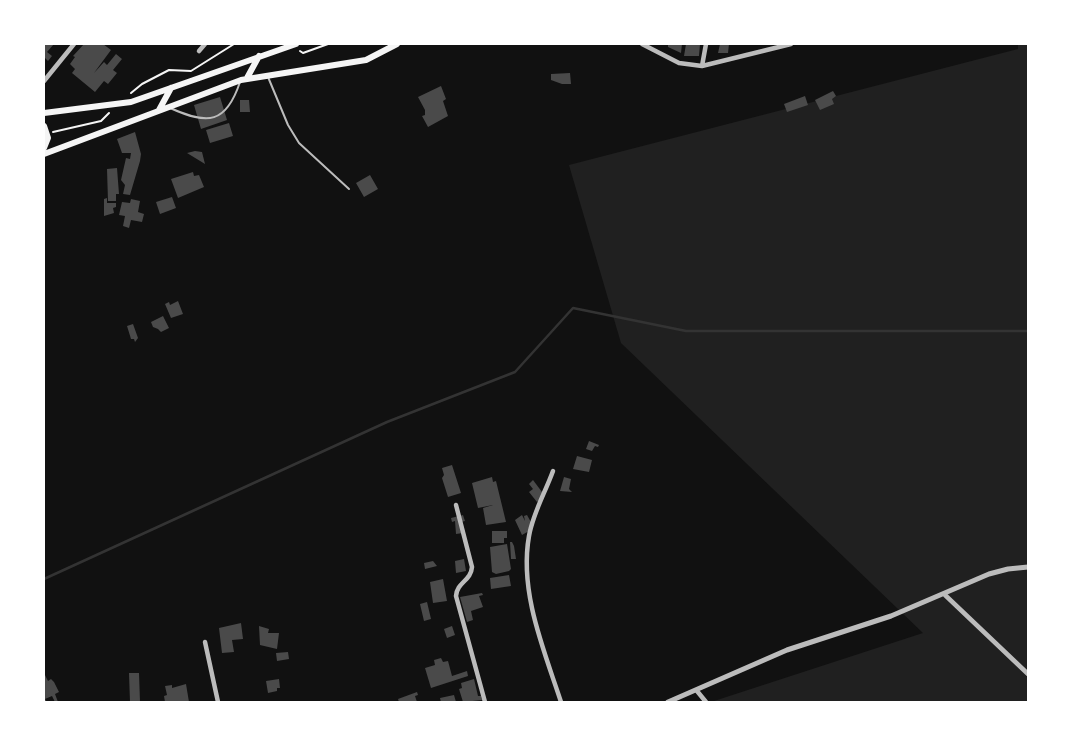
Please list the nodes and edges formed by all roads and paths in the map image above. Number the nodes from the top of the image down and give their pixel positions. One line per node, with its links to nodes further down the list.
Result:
1 (74, 44): 14 (street)
2 (205, 44): 9 (street)
3 (296, 44): 10 (main road)
4 (397, 44): 12 (main road)
5 (642, 44): 11 (street)
6 (706, 44): 11 (street)
7 (791, 44): 8 (street)
8 (780, 45): 11 (street)
9 (199, 51)
10 (259, 56): 13 (main road); 15 (main road)
11 (702, 66)
12 (267, 74): 13 (main road); 22 (lane)
13 (244, 79): 16 (main road); 16 (lane)
14 (44, 81)
15 (171, 88): 17 (main road); 18 (main road)
16 (167, 107): 17 (main road)
17 (159, 110): 21 (main road)
18 (44, 113)
19 (44, 126): 20 (main road)
20 (44, 148)
21 (44, 154)
22 (349, 189)
23 (553, 472): 32 (street)
24 (456, 505): 31 (street)
25 (1028, 567): 26 (street)
26 (945, 594): 28 (street); 29 (street)
27 (205, 642): 30 (street)
28 (1028, 674)
29 (697, 691): 33 (street); 34 (street)
30 (218, 702)
31 (485, 702)
32 (561, 702)
33 (668, 702)
34 (706, 702)

